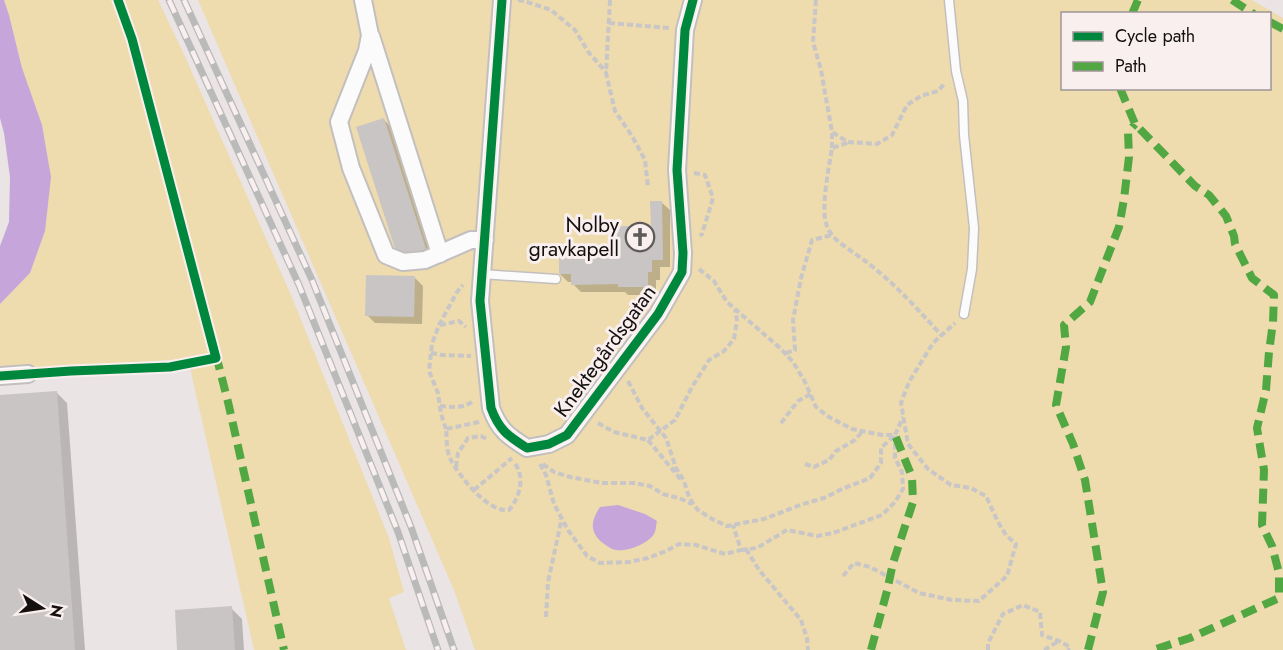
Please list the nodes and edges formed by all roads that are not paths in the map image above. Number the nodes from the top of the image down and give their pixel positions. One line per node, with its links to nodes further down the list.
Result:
1 (363, 0): 5 (street)
2 (502, 0): 6 (street, Knektegårdsgatan)
3 (693, 0): 8 (street, Knektegårdsgatan)
4 (949, 0): 10 (lane)
5 (370, 35): 7 (street); 7 (street)
6 (485, 240): 7 (street); 8 (street, Knektegårdsgatan)
7 (440, 254)
8 (482, 268): 9 (lane)
9 (556, 279)
10 (964, 314)
11 (28, 374): 12 (street)
12 (0, 376)

